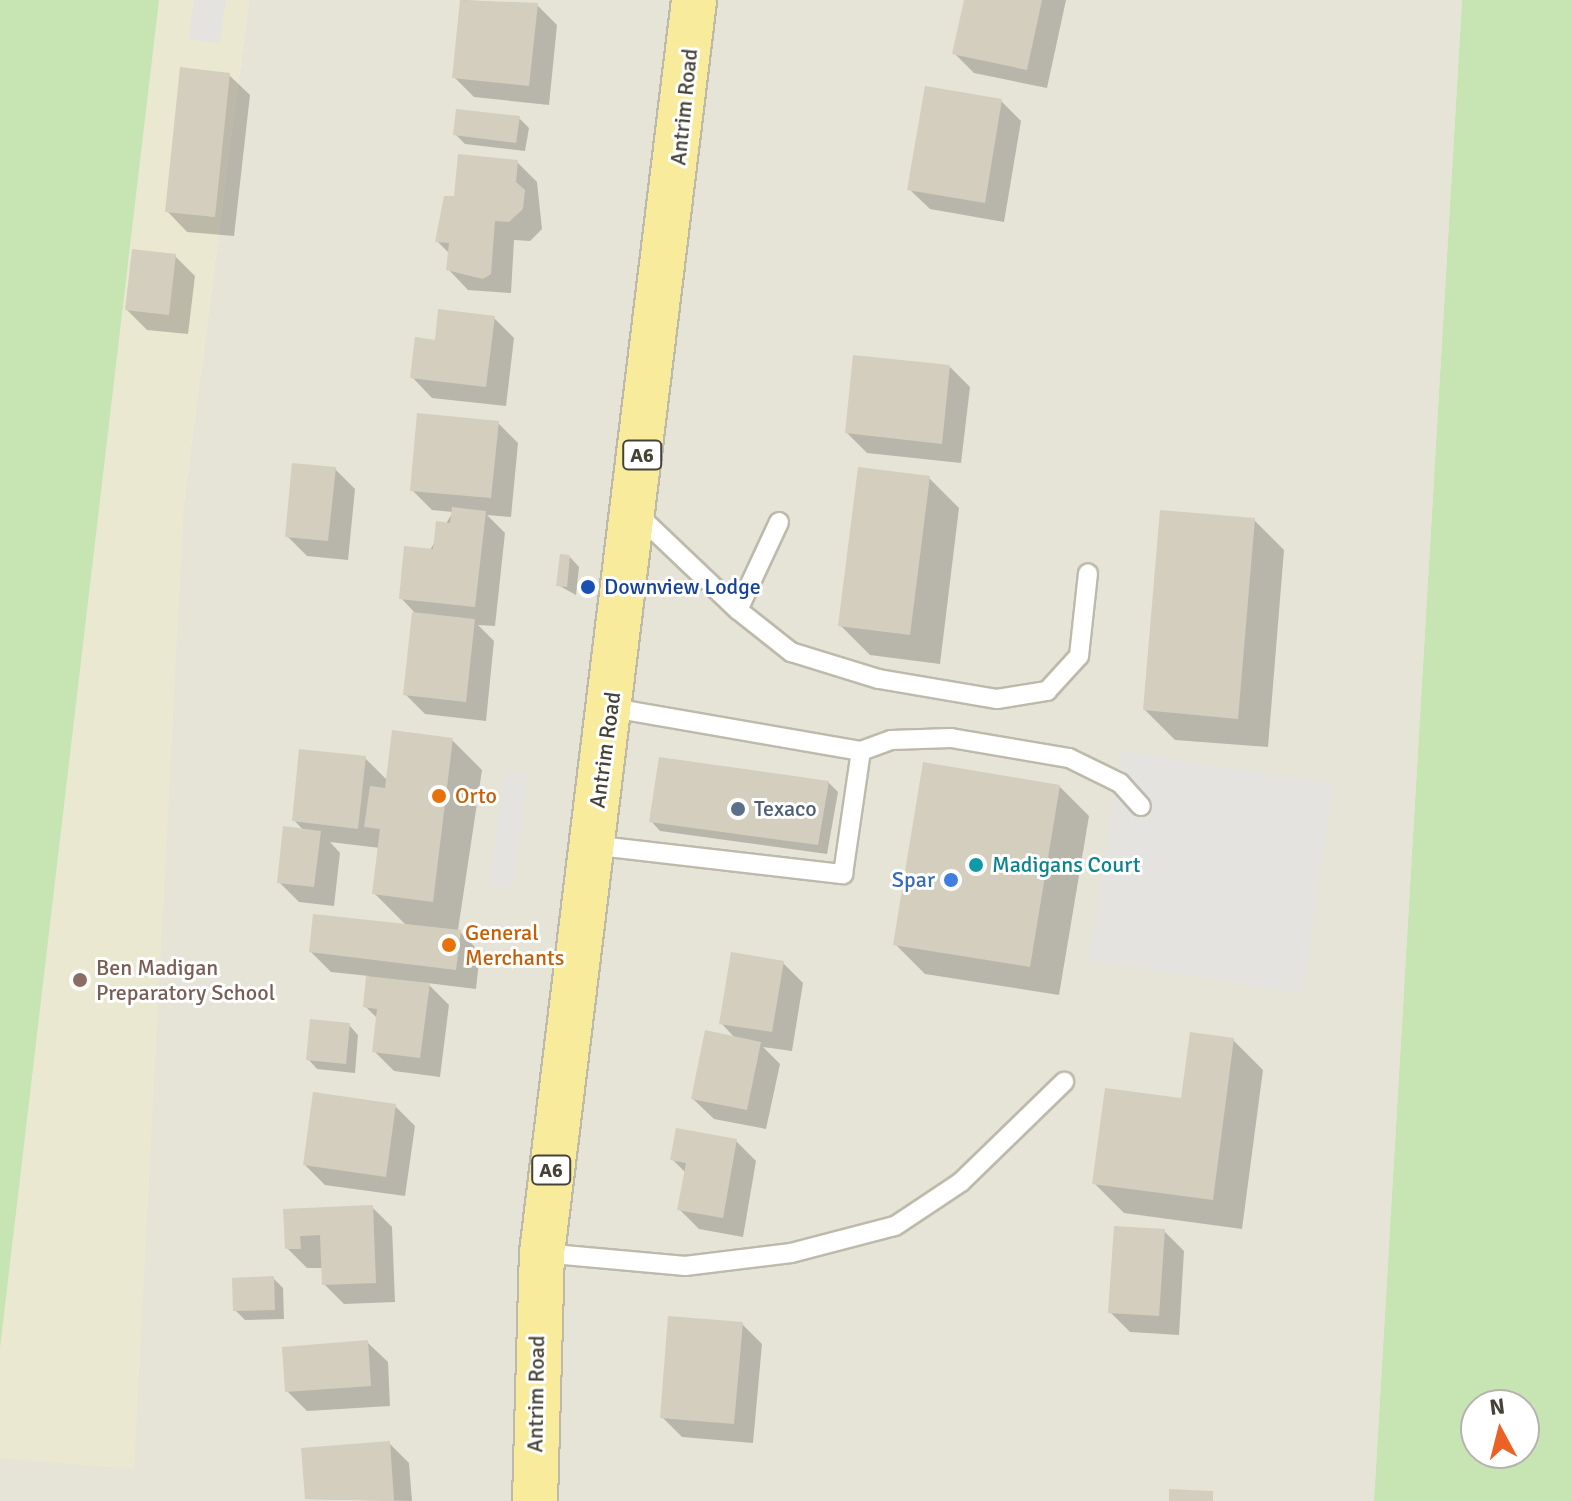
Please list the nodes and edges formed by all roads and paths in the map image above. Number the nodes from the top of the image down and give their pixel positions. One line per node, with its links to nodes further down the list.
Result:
1 (694, 0): 2 (main road, Antrim Road / A6)
2 (634, 511): 5 (lane); 6 (main road, Antrim Road / A6)
3 (779, 522): 5 (lane)
4 (1088, 573): 5 (lane)
5 (738, 610)
6 (611, 708): 7 (lane); 9 (main road, Antrim Road / A6)
7 (861, 751): 8 (lane); 9 (lane)
8 (1141, 806)
9 (591, 845): 11 (main road, Antrim Road / A6)
10 (1064, 1082): 11 (lane)
11 (542, 1253): 12 (main road, Antrim Road / A6)
12 (535, 1501)

